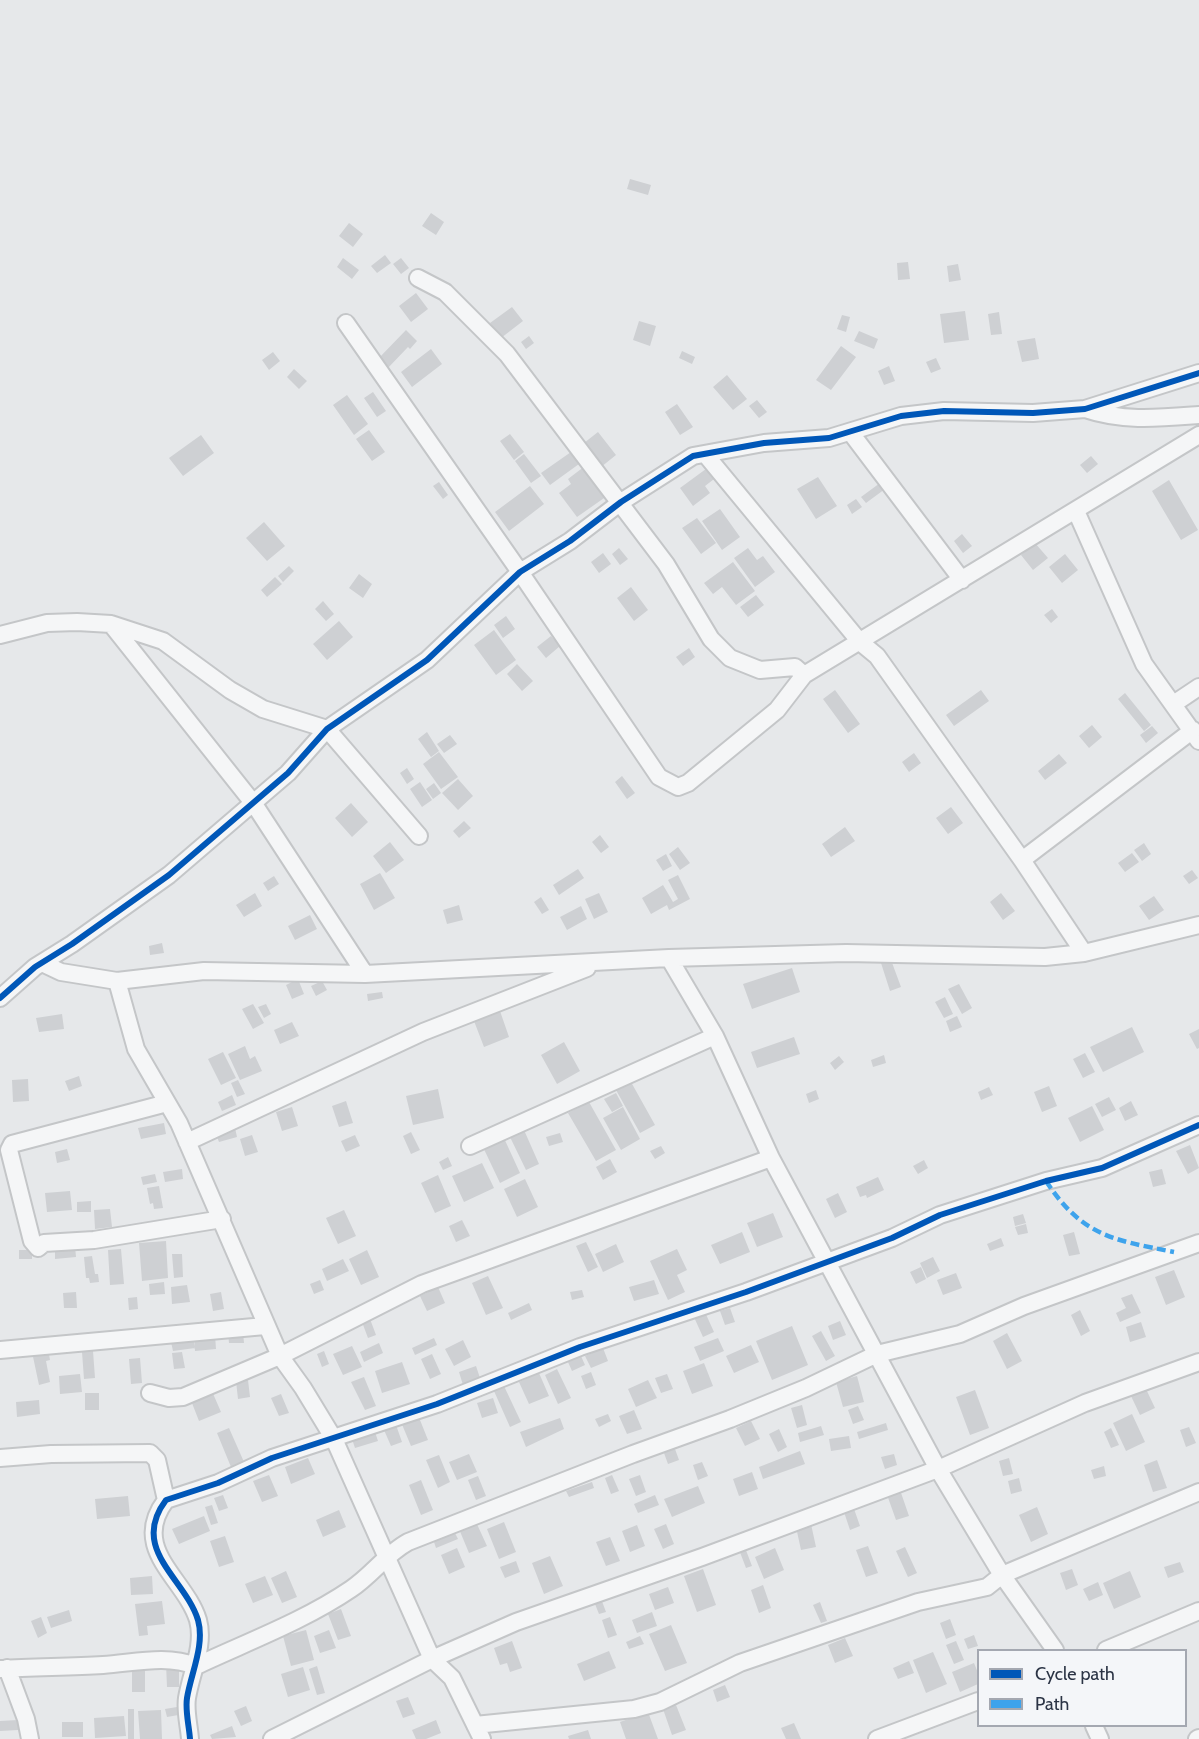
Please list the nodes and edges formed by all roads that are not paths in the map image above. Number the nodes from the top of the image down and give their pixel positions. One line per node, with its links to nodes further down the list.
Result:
1 (418, 278): 9 (street)
2 (346, 323): 11 (street)
3 (1199, 373): 4 (street)
4 (1085, 410): 5 (street); 6 (street)
5 (1199, 415)
6 (851, 433): 8 (street); 12 (street)
7 (1199, 435): 10 (street)
8 (705, 454): 9 (street); 15 (street)
9 (621, 502): 11 (street); 16 (street)
10 (1076, 511): 12 (street); 18 (street)
11 (520, 572): 16 (street); 19 (street)
12 (962, 580): 15 (street)
13 (111, 624): 14 (street); 19 (street); 21 (street)
14 (0, 635)
15 (860, 642): 16 (street); 23 (street)
16 (804, 675)
17 (1199, 687): 18 (street)
18 (1174, 703): 20 (street)
19 (327, 729): 21 (street); 22 (street)
20 (1196, 736): 23 (street)
21 (254, 804): 25 (street); 30 (street)
22 (419, 836)
23 (1022, 860): 26 (street)
24 (1199, 925): 26 (street)
25 (72, 944): 29 (street); 31 (street)
26 (1084, 953): 27 (street)
27 (669, 958): 28 (street); 34 (street)
28 (602, 962): 30 (street); 37 (street)
29 (42, 963): 31 (street); 33 (street)
30 (365, 974): 32 (street)
31 (82, 976): 32 (street)
32 (117, 981): 35 (street)
33 (0, 998)
34 (716, 1036): 38 (street); 39 (street)
35 (166, 1102): 37 (street); 40 (street)
36 (1199, 1125): 42 (street)
37 (187, 1142): 40 (street)
38 (470, 1146)
39 (771, 1158): 42 (street); 46 (street)
40 (222, 1219): 43 (street)
41 (1199, 1243): 45 (street)
42 (825, 1261): 45 (street); 49 (street)
43 (265, 1326): 44 (street); 46 (street)
44 (0, 1350)
45 (877, 1354): 51 (street); 54 (street)
46 (280, 1356): 48 (street); 49 (street)
47 (1199, 1362): 51 (street)
48 (150, 1393)
49 (334, 1439): 53 (street); 54 (street)
50 (0, 1458): 53 (street)
51 (938, 1469): 55 (street); 59 (street)
52 (1199, 1492): 55 (street)
53 (166, 1500): 60 (street)
54 (385, 1559): 59 (street); 60 (street)
55 (1002, 1575): 57 (street); 63 (street)
56 (1199, 1611): 58 (street)
57 (1054, 1649)
58 (1108, 1649)
59 (432, 1659): 63 (street); 66 (street)
60 (196, 1666): 61 (street); 65 (street)
61 (3, 1668): 64 (street)
62 (977, 1701): 67 (street)
63 (478, 1732)
64 (30, 1739)
65 (190, 1739)
66 (272, 1739)
67 (877, 1739)

